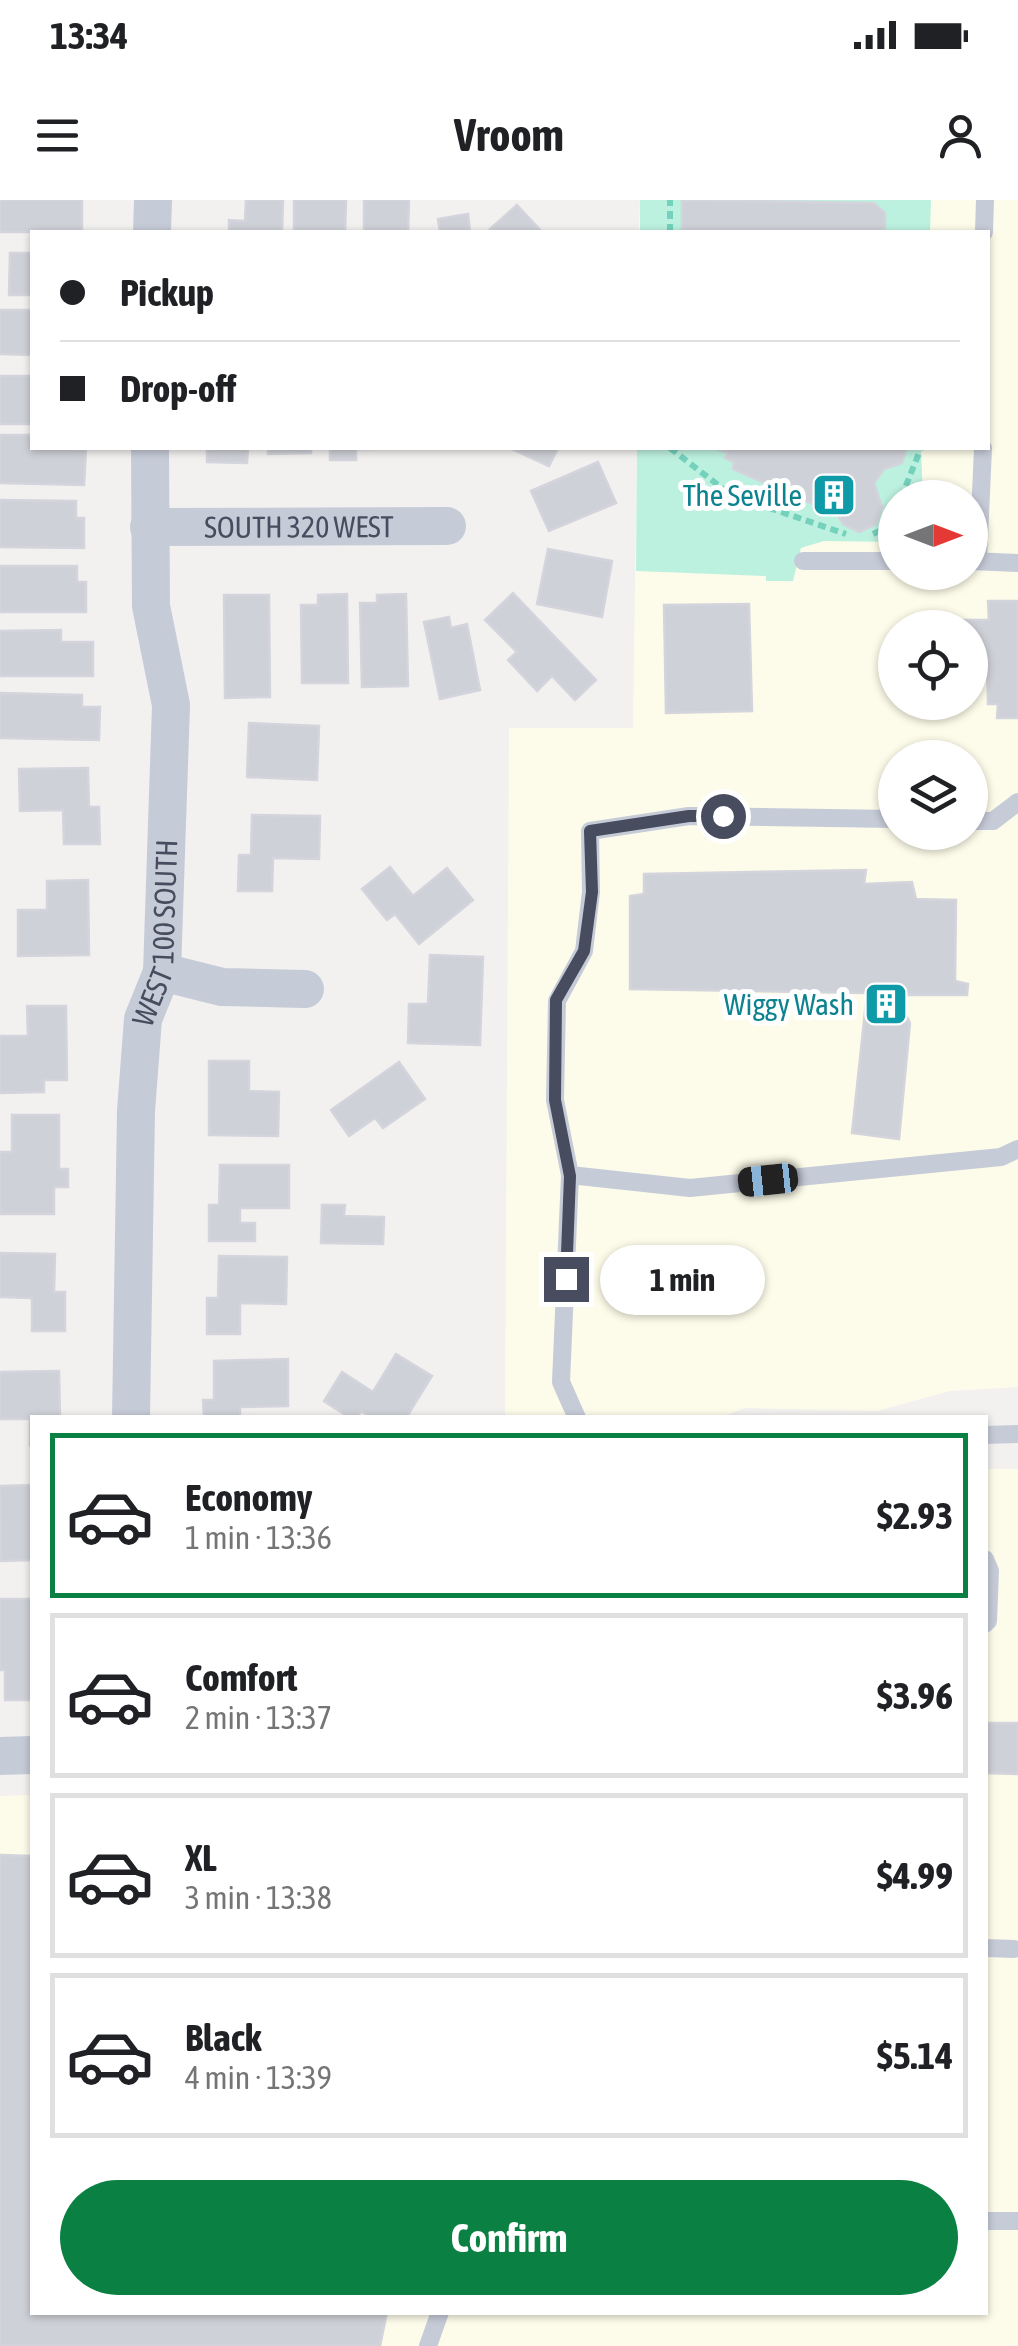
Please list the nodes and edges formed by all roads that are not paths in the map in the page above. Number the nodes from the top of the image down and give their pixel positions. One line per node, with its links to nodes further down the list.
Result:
1 (153, 200): 3 (street)
2 (984, 200): 4 (lane)
3 (152, 230)
4 (984, 230)
5 (150, 450): 9 (street, WEST 100 SOUTH)
6 (983, 450): 7 (lane)
7 (980, 480)
8 (447, 526): 9 (street, SOUTH 320 WEST)
9 (149, 527): 17 (street, WEST 100 SOUTH)
10 (803, 562): 11 (lane)
11 (878, 562)
12 (988, 563): 13 (lane)
13 (1018, 564)
14 (1018, 802): 16 (lane)
15 (878, 820): 20 (lane)
16 (988, 821)
17 (162, 972): 18 (street); 21 (street, WEST 100 SOUTH)
18 (305, 989)
19 (1018, 1149): 20 (lane)
20 (570, 1176): 22 (lane)
21 (131, 1415)
22 (576, 1415)
23 (1018, 1434): 24 (lane)
24 (988, 1435)
25 (988, 1566): 26 (lane)
26 (988, 1621)
27 (30, 1755): 28 (street)
28 (0, 1756)
29 (988, 1948): 30 (lane)
30 (1014, 1949)
31 (988, 2220): 32 (lane)
32 (1018, 2221)
33 (439, 2315): 34 (lane)
34 (428, 2346)

